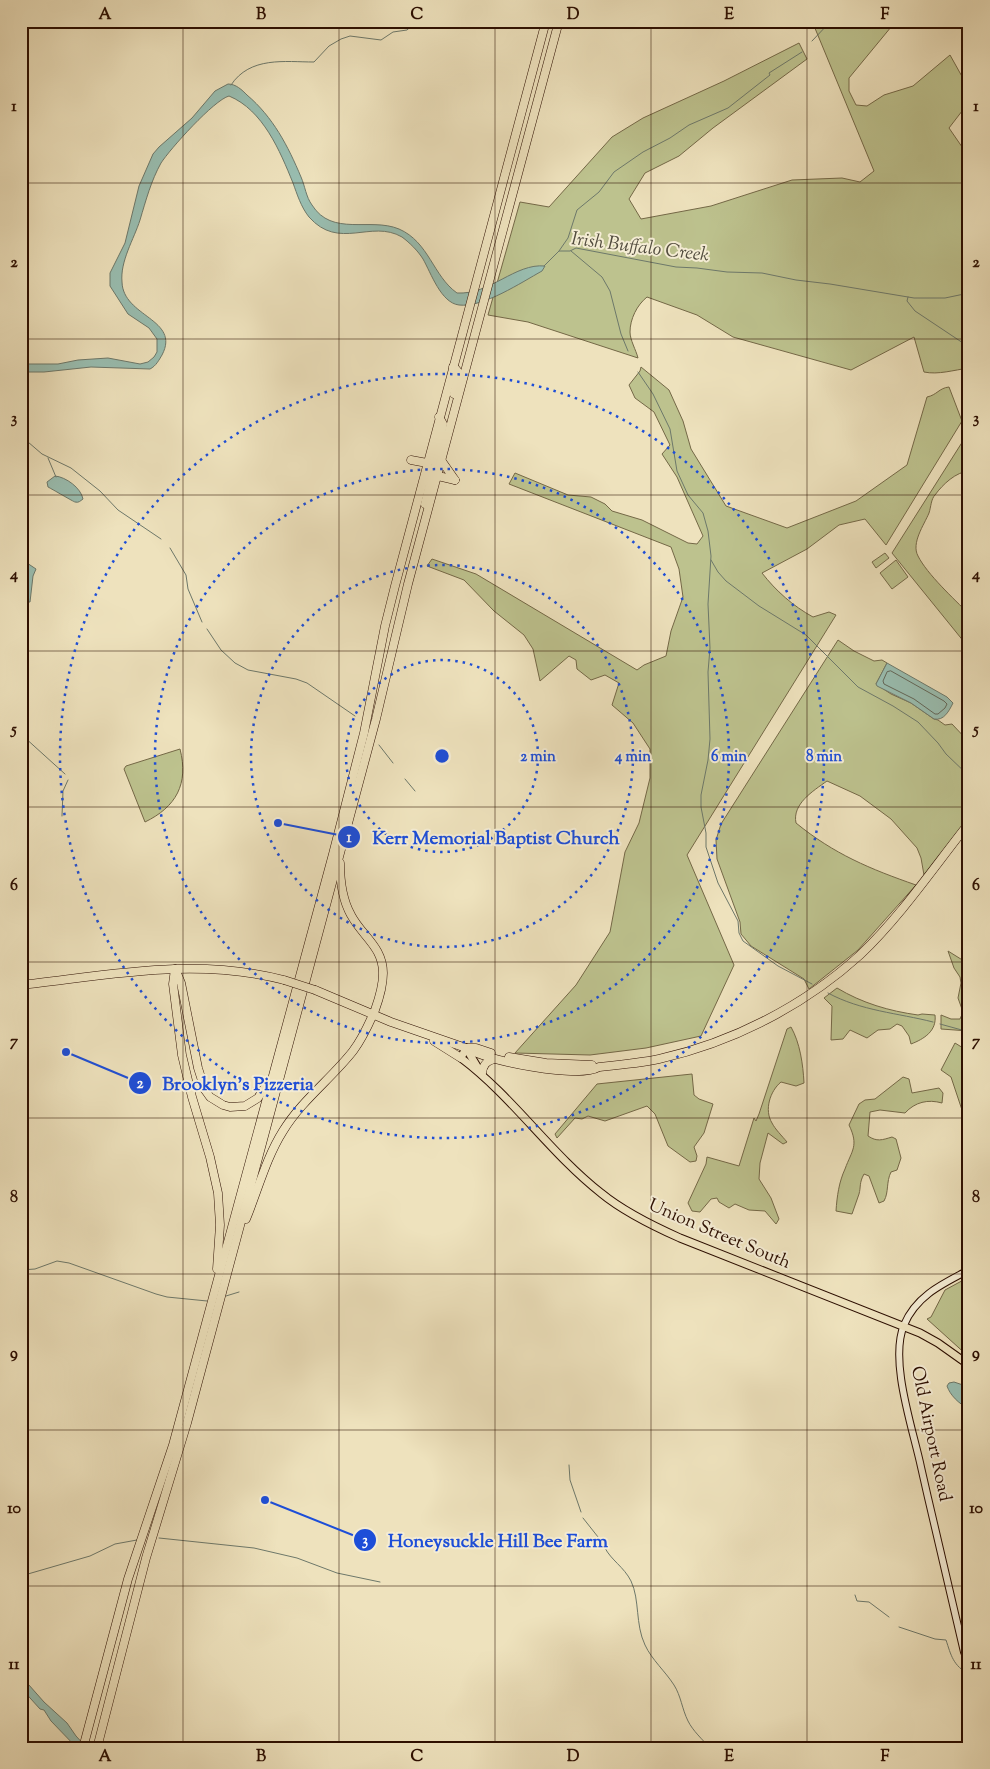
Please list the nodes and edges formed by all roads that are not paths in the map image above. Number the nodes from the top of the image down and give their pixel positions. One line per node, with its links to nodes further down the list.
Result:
1 (546, 21): 3 (highway)
2 (559, 21): 4 (highway)
3 (453, 367): 4 (highway); 5 (highway)
4 (456, 404): 6 (highway)
5 (440, 417): 7 (highway); 9 (highway)
6 (441, 460): 9 (highway); 9 (highway)
7 (427, 464): 8 (highway); 8 (highway); 10 (highway)
8 (424, 474): 11 (highway)
9 (438, 476): 10 (highway)
10 (426, 518): 12 (highway)
11 (404, 551): 12 (highway); 22 (highway)
12 (408, 586): 14 (highway)
13 (969, 823): 23 (highway)
14 (340, 851): 17 (highway); 25 (highway)
15 (175, 969): 16 (highway); 17 (highway, bridge); 22 (highway); 27 (highway)
16 (21, 985)
17 (373, 1014): 18 (highway); 25 (highway)
18 (419, 1032): 19 (highway); 20 (highway)
19 (466, 1048): 20 (main road); 21 (highway); 23 (highway); 24 (main road, Union Street South)
20 (461, 1058): 24 (main road, Union Street South)
21 (494, 1059): 23 (highway); 24 (highway)
22 (276, 1065): 27 (highway)
23 (599, 1067)
24 (482, 1073): 28 (main road, Union Street South)
25 (233, 1252): 32 (highway)
26 (969, 1270): 28 (street)
27 (214, 1294): 31 (highway)
28 (903, 1326): 29 (main road, Union Street South); 30 (street, Old Airport Road)
29 (969, 1365)
30 (969, 1664)
31 (83, 1748)
32 (97, 1748)

